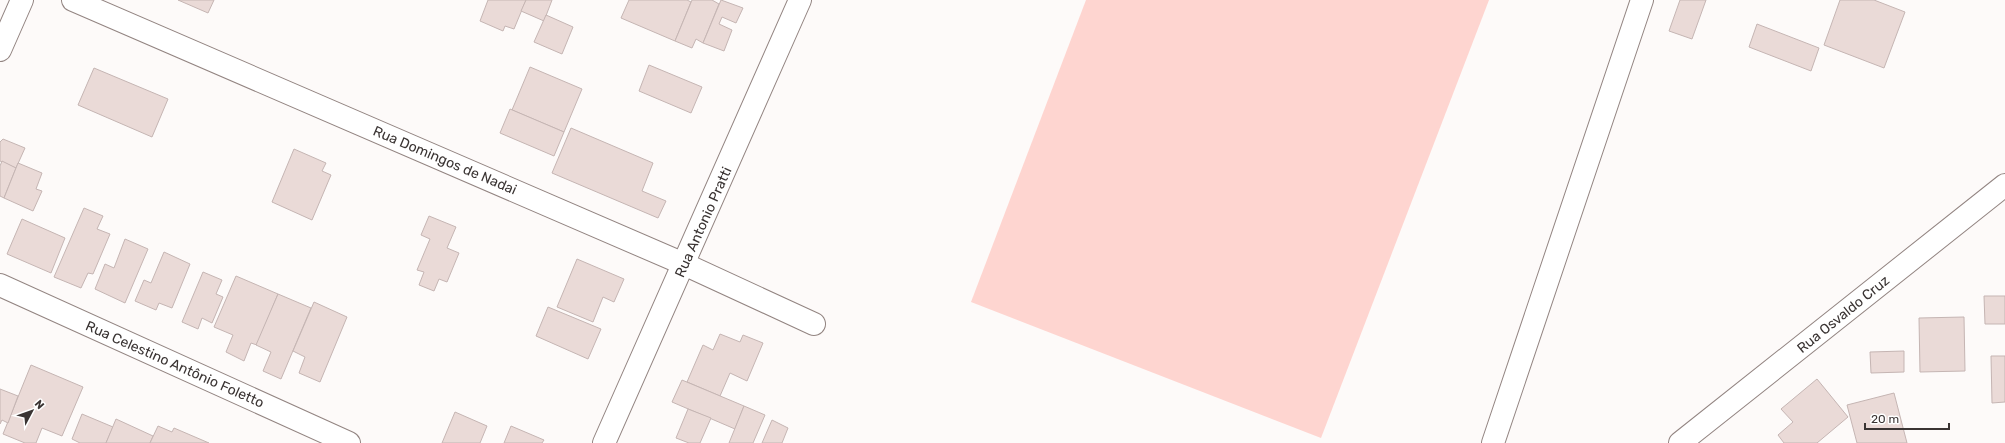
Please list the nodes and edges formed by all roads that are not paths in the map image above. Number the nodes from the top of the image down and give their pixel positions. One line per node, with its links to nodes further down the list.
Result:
1 (22, 0): 5 (main road)
2 (73, 0): 7 (main road, Rua Domingos de Nadai)
3 (800, 0): 7 (main road, Rua Antonio Pratti)
4 (1642, 0): 12 (main road)
5 (0, 50)
6 (2005, 185): 13 (main road, Rua Osvaldo Cruz)
7 (684, 264): 9 (main road, Rua Domingos de Nadai); 11 (main road, Rua Antonio Pratti)
8 (0, 285): 10 (main road, Rua Celestino Antônio Foletto)
9 (814, 324)
10 (349, 443)
11 (604, 443)
12 (1493, 443)
13 (1680, 443)

